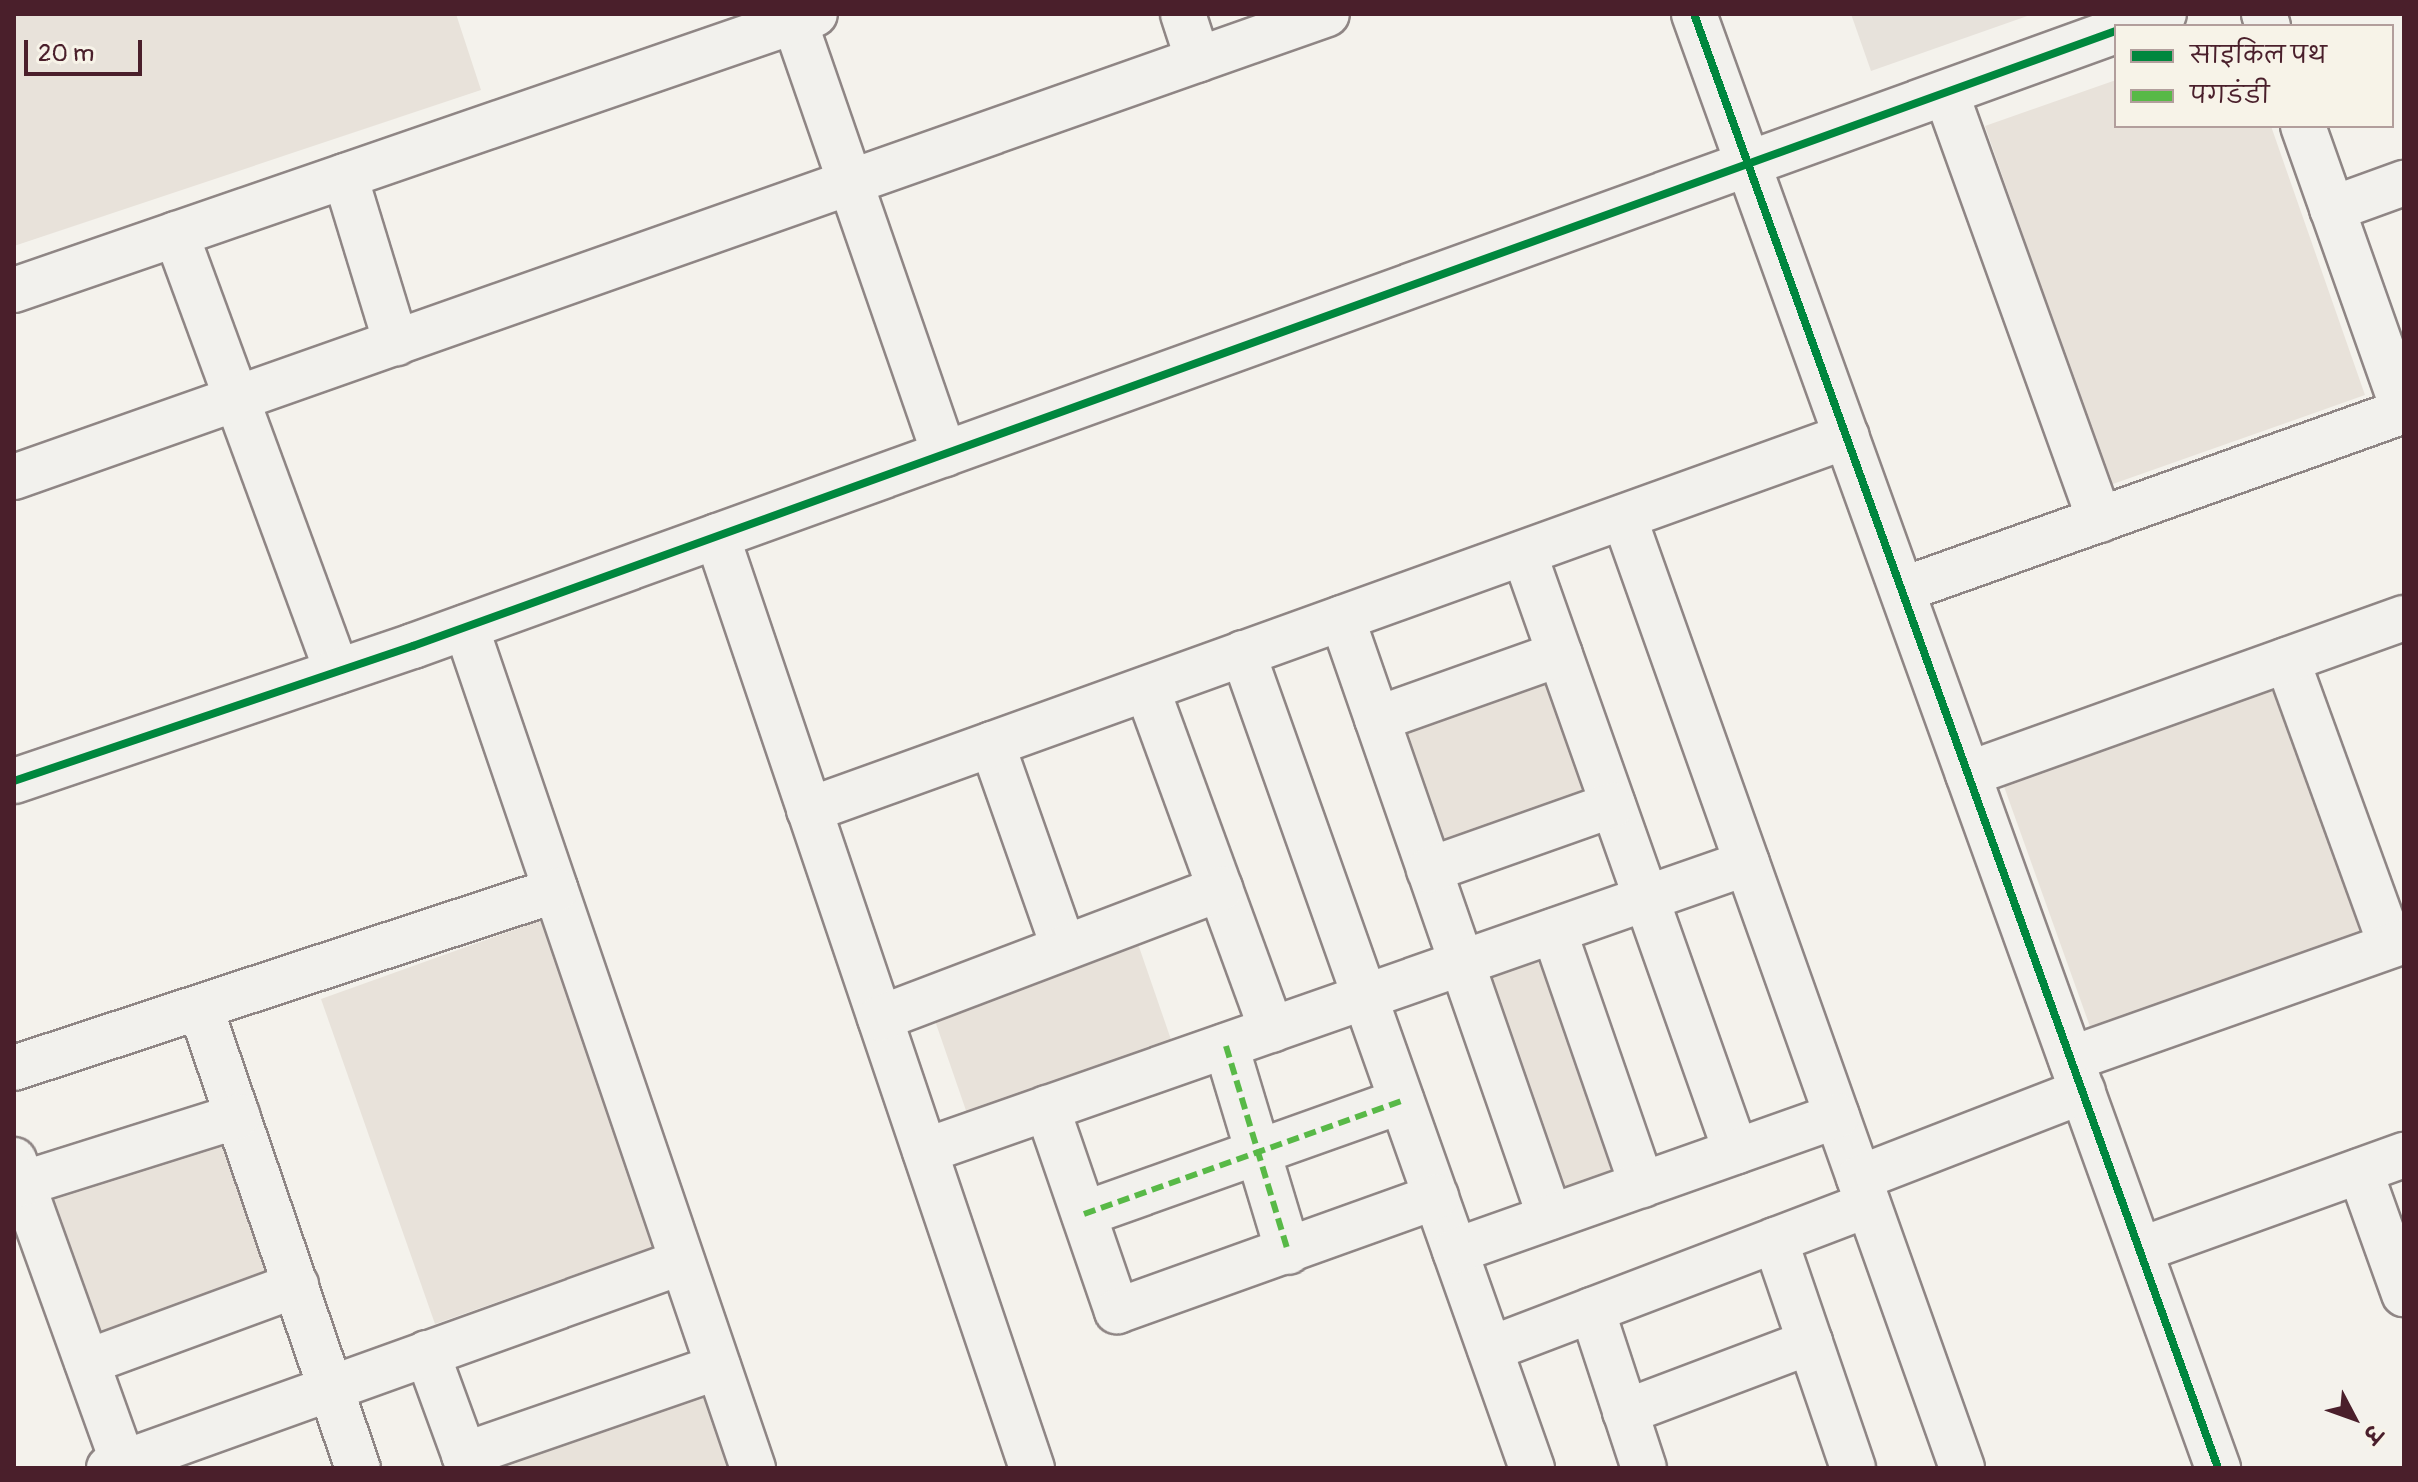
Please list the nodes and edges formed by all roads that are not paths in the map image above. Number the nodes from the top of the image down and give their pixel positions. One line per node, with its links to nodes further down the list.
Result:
1 (1183, 14): 8 (street)
2 (1327, 14): 8 (street)
3 (1694, 14): 11 (street)
4 (2164, 14): 6 (street)
5 (800, 16): 12 (street); 14 (street)
6 (2136, 24)
7 (2114, 32): 9 (street)
8 (1198, 60): 14 (street)
9 (1946, 93): 11 (street); 25 (street)
10 (2304, 128): 15 (street)
11 (1749, 164): 21 (street); 22 (street)
12 (345, 176): 16 (street); 18 (street)
13 (2404, 183): 15 (street)
14 (851, 184): 18 (street); 22 (street)
15 (2332, 209): 20 (street)
16 (176, 234): 17 (street); 19 (street)
17 (14, 290)
18 (396, 343): 19 (street)
19 (237, 399): 23 (street); 35 (street)
20 (2404, 412): 25 (street)
21 (1847, 436): 24 (street); 28 (street)
22 (944, 454): 26 (street)
23 (14, 477)
24 (1624, 517): 27 (street); 43 (street)
25 (2100, 520): 28 (street)
26 (717, 536): 31 (street); 42 (street)
27 (1524, 553): 29 (street); 33 (street)
28 (1902, 590): 39 (street)
29 (1342, 618): 32 (street); 37 (street)
30 (2404, 618): 34 (street)
31 (466, 627): 35 (street); 46 (street)
32 (1243, 653): 36 (street); 52 (street)
33 (1560, 654): 37 (street); 41 (street)
34 (2287, 660): 39 (street); 49 (street)
35 (337, 671): 40 (street)
36 (1147, 689): 38 (street); 45 (street)
37 (1377, 719): 44 (street)
38 (992, 744): 42 (street); 50 (street)
39 (1968, 774): 58 (street)
40 (14, 781)
41 (1613, 805): 44 (street); 47 (street)
42 (809, 810): 54 (street)
43 (1747, 863): 47 (street); 62 (street)
44 (1429, 870): 51 (street)
45 (1220, 889): 50 (street); 55 (street)
46 (556, 890): 53 (street); 78 (street)
47 (1647, 899): 48 (street); 65 (street)
48 (1554, 931): 51 (street); 69 (street)
49 (2398, 943): 58 (street)
50 (1064, 948): 54 (street)
51 (1462, 963): 52 (street); 73 (street)
52 (1365, 997): 55 (street); 59 (street)
53 (200, 1007): 57 (street); 61 (street)
54 (880, 1018): 63 (street)
55 (1272, 1030): 56 (street)
56 (1226, 1046): 60 (street); 64 (street)
57 (14, 1068)
58 (2077, 1075): 70 (street); 75 (street)
59 (1402, 1101): 64 (street); 71 (street)
60 (1047, 1108): 63 (street); 72 (street)
61 (238, 1116): 68 (street); 79 (street)
62 (1837, 1116): 65 (street); 70 (street)
63 (925, 1151): 93 (street)
64 (1260, 1151): 72 (street); 77 (street)
65 (1736, 1152): 69 (street)
66 (2404, 1155): 67 (street)
67 (2360, 1171): 75 (street); 80 (street)
68 (18, 1172): 85 (street)
69 (1642, 1185): 73 (street)
70 (1864, 1191): 74 (street); 97 (street)
71 (1436, 1197): 76 (street); 77 (street)
72 (1084, 1214): 77 (street)
73 (1550, 1217): 76 (street)
74 (1775, 1240): 81 (street); 82 (street)
75 (2140, 1250): 98 (street)
76 (1455, 1251): 83 (street)
77 (1288, 1252)
78 (682, 1262): 84 (street); 86 (street)
79 (296, 1285): 85 (street); 87 (street)
80 (2404, 1294)
81 (1592, 1310): 83 (street); 88 (street)
82 (1810, 1342): 88 (street); 96 (street)
83 (1490, 1349): 94 (street)
84 (427, 1353): 87 (street); 89 (street)
85 (87, 1362): 90 (street)
86 (718, 1367): 89 (street); 92 (street)
87 (331, 1388): 90 (street); 91 (street)
88 (1625, 1412): 95 (street)
89 (466, 1462)
90 (119, 1466)
91 (358, 1468)
92 (753, 1468)
93 (1032, 1468)
94 (1532, 1468)
95 (1644, 1468)
96 (1853, 1468)
97 (1962, 1468)
98 (2218, 1468)

